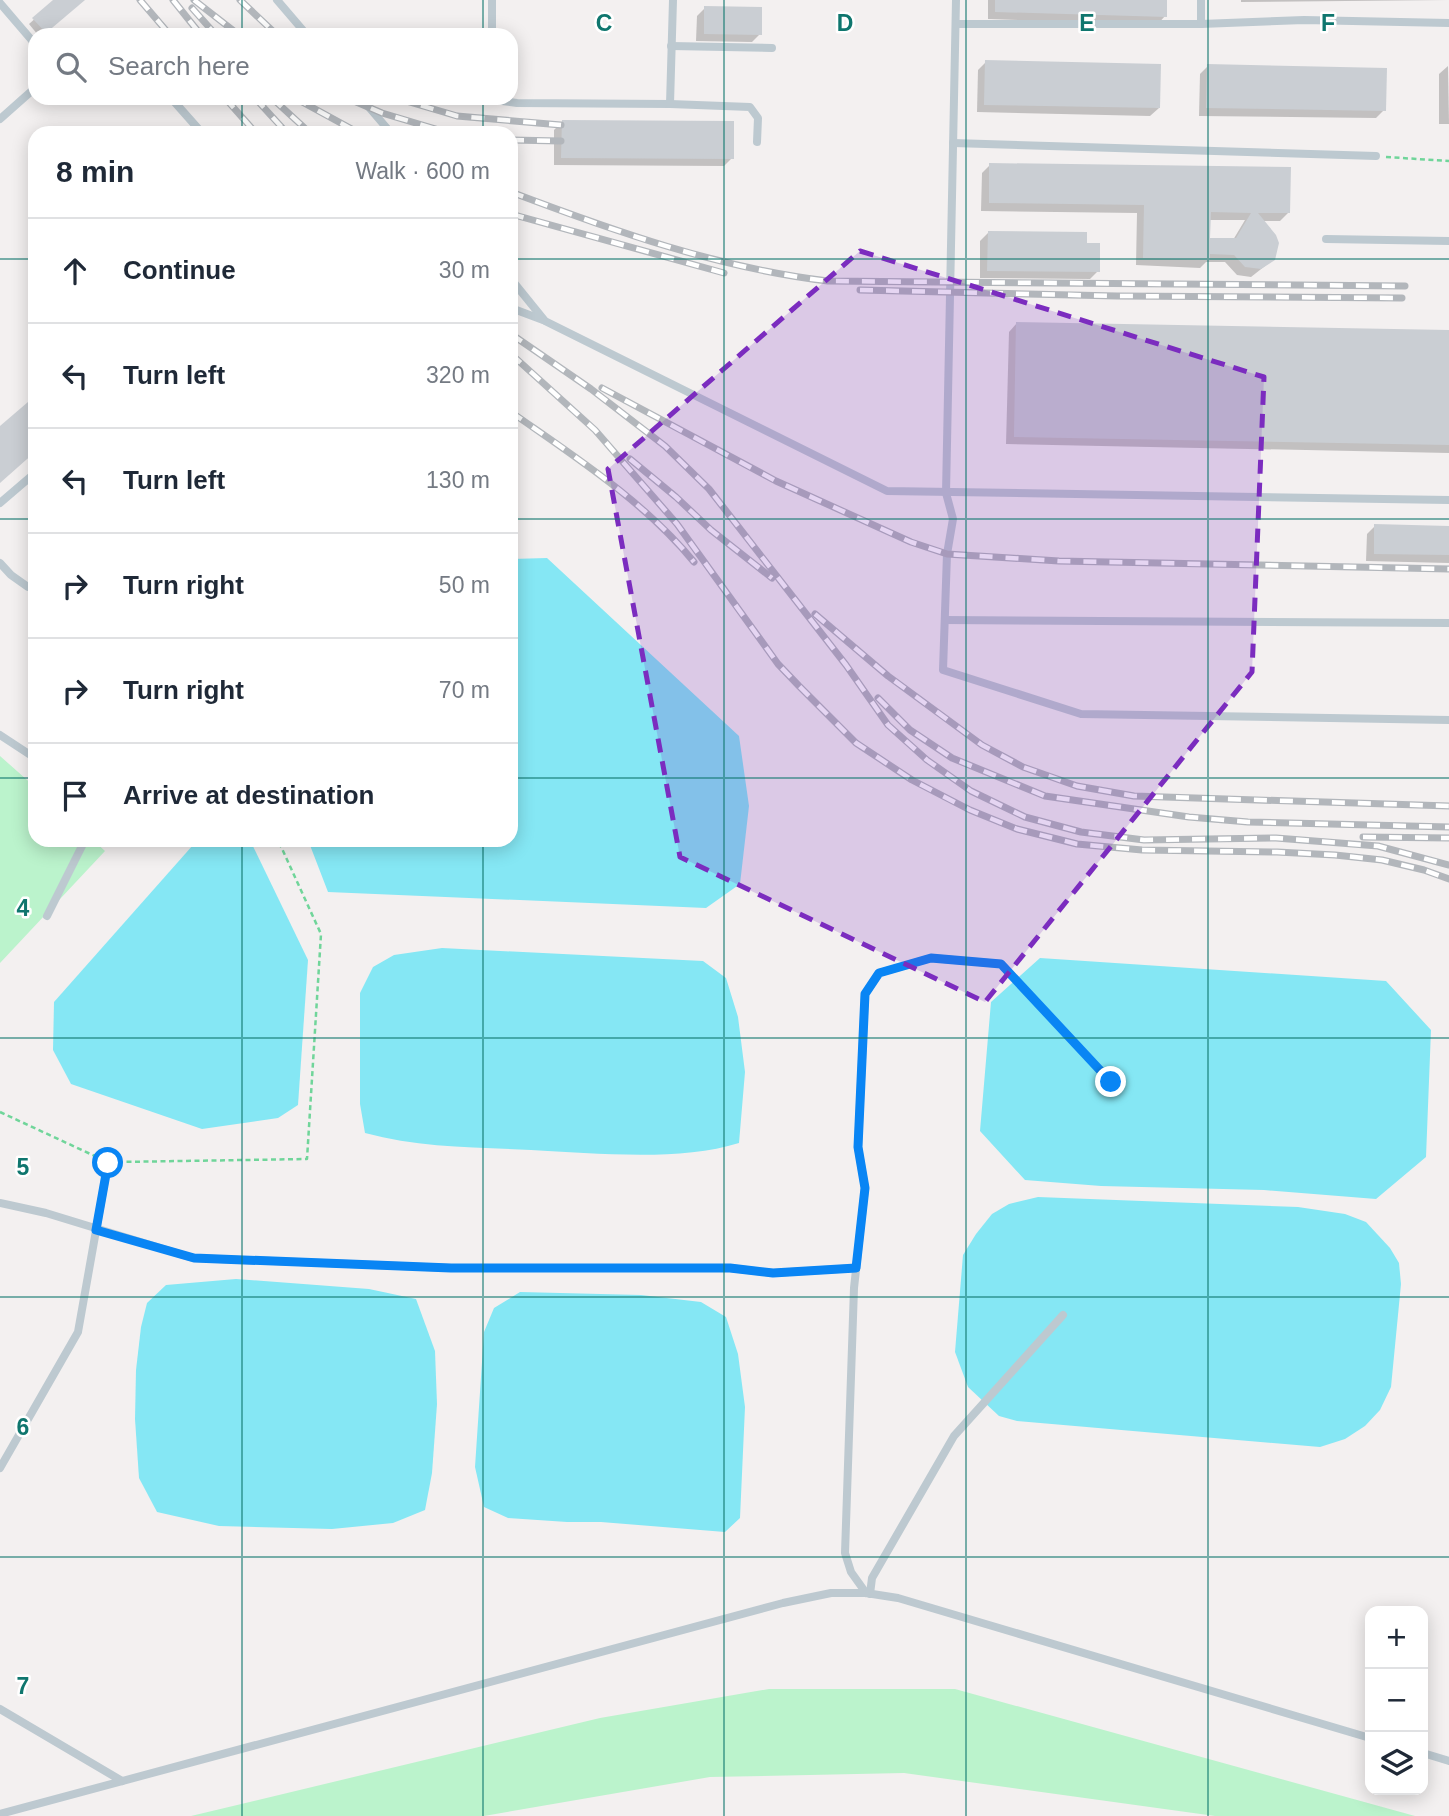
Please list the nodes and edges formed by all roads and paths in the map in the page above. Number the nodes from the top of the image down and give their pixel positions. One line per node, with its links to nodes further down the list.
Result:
1 (276, 0): 10 (lane)
2 (492, 0): 11 (lane)
3 (673, 0): 13 (lane)
4 (956, 0): 8 (lane)
5 (1201, 0): 9 (lane)
6 (0, 3): 12 (lane)
7 (1449, 23): 9 (lane)
8 (956, 24): 9 (lane); 24 (lane)
9 (1201, 24)
10 (301, 28)
11 (492, 28)
12 (28, 36)
13 (671, 46): 14 (lane); 17 (lane)
14 (772, 48)
15 (28, 94): 20 (lane)
16 (518, 103): 17 (lane)
17 (670, 104): 23 (lane)
18 (177, 105): 21 (lane)
19 (367, 105): 22 (lane)
20 (0, 119)
21 (196, 126)
22 (385, 126)
23 (757, 142)
24 (953, 142): 25 (lane); 33 (lane)
25 (1376, 156): 26 (path)
26 (1449, 161)
27 (1326, 239): 28 (lane)
28 (1449, 242)
29 (518, 288): 31 (lane)
30 (518, 311): 31 (lane)
31 (545, 321): 33 (lane)
32 (28, 479): 35 (lane)
33 (946, 493): 34 (lane); 38 (lane)
34 (1449, 500)
35 (0, 503)
36 (0, 563): 37 (lane)
37 (28, 587)
38 (945, 620): 39 (lane); 40 (lane)
39 (1449, 623)
40 (1449, 720)
41 (0, 735): 42 (lane)
42 (28, 753)
43 (82, 847): 45 (lane)
44 (281, 847): 48 (path)
45 (47, 916)
46 (1111, 1082): 51 (lane)
47 (0, 1112): 48 (path)
48 (108, 1163): 50 (lane)
49 (0, 1203): 50 (lane)
50 (96, 1230): 51 (lane); 53 (lane)
51 (856, 1268): 54 (lane)
52 (1063, 1315): 54 (lane)
53 (0, 1468)
54 (868, 1593): 56 (lane); 59 (lane)
55 (0, 1709): 59 (lane)
56 (1365, 1737)
57 (1428, 1755): 58 (lane)
58 (1449, 1761)
59 (122, 1781): 60 (lane)
60 (0, 1814)

